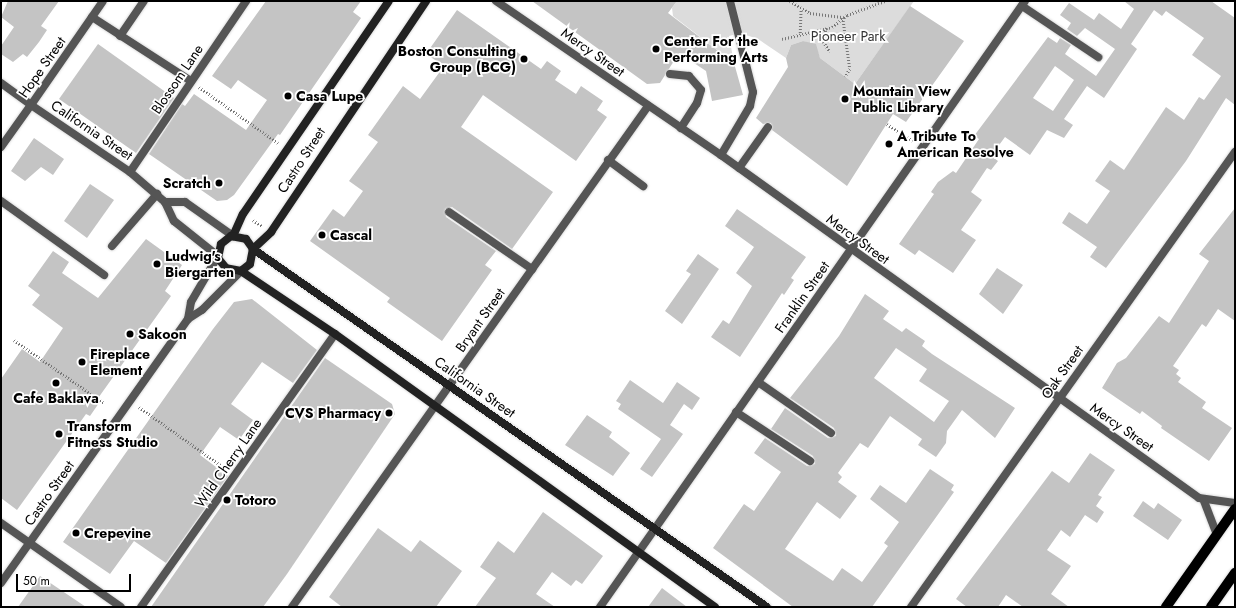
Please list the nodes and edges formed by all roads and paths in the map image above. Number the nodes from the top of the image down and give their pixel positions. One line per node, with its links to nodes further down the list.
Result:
1 (103, 1): 12 (street, Hope Street)
2 (144, 1): 16 (street)
3 (246, 1): 22 (street, Blossom Lane)
4 (389, 1): 31 (main road, Castro Street)
5 (426, 1): 46 (main road, Castro Street)
6 (496, 1): 25 (street, Mercy Street)
7 (730, 1): 33 (street)
8 (790, 1): 11 (path)
9 (885, 1): 13 (path)
10 (1024, 3): 19 (street); 30 (street, Franklin Street)
11 (801, 9): 13 (path); 15 (path)
12 (92, 18): 16 (street); 24 (street, Hope Street)
13 (842, 18): 14 (path); 21 (path)
14 (828, 27): 15 (path); 18 (path)
15 (800, 33): 17 (path)
16 (120, 36): 22 (street)
17 (782, 39)
18 (830, 52)
19 (1098, 57)
20 (670, 74): 28 (street)
21 (845, 77)
22 (191, 81): 31 (path); 36 (street, Blossom Lane)
23 (1, 83): 24 (street, California Street)
24 (32, 105): 29 (street, Hope Street); 36 (street, California Street)
25 (648, 106): 28 (street, Mercy Street); 34 (street, Bryant Street)
26 (887, 124): 30 (path)
27 (768, 127): 35 (street)
28 (681, 128): 33 (street, Mercy Street)
29 (1, 147)
30 (922, 148): 47 (street, Franklin Street)
31 (286, 149): 44 (main road, Castro Street)
32 (1235, 152): 57 (street, Oak Street)
33 (721, 155): 35 (street, Mercy Street)
34 (608, 160): 37 (street); 49 (street, Bryant Street)
35 (739, 168): 47 (street, Mercy Street)
36 (130, 172): 38 (street, California Street)
37 (643, 186)
38 (157, 194): 40 (street, California Street); 45 (street)
39 (1, 201): 51 (street)
40 (165, 202): 44 (street, California Street); 48 (street, California Street)
41 (449, 212): 49 (street)
42 (249, 217): 43 (path)
43 (265, 228)
44 (233, 236): 46 (main road, California Street); 48 (main road, Castro Street)
45 (112, 246)
46 (253, 249): 50 (main road, Castro Street); 56 (main road, California Street)
47 (850, 250): 55 (street, Franklin Street); 57 (street, Mercy Street)
48 (218, 256): 50 (main road, California Street); 52 (street, Castro Street)
49 (532, 269): 56 (street, Bryant Street)
50 (241, 271): 52 (street, Castro Street); 53 (main road, California Street)
51 (104, 275)
52 (188, 319): 58 (street, Castro Street)
53 (335, 334): 60 (main road, California Street); 64 (street, Wild Cherry Lane)
54 (14, 340): 59 (path)
55 (758, 382): 61 (street, Franklin Street); 62 (street)
56 (449, 386): 60 (street, Bryant Street); 69 (main road, California Street)
57 (1060, 398): 65 (street, Mercy Street); 81 (street, Oak Street)
58 (130, 401): 64 (path); 71 (street, Castro Street)
59 (104, 403)
60 (435, 406): 72 (main road, California Street); 77 (street, Bryant Street)
61 (736, 412): 63 (street); 69 (street, Franklin Street)
62 (831, 433)
63 (810, 461)
64 (235, 475): 76 (street, Wild Cherry Lane)
65 (1204, 501): 66 (street); 70 (street)
66 (1235, 503)
67 (1235, 509): 70 (main road)
68 (1, 523): 71 (street)
69 (655, 529): 72 (street, Franklin Street); 80 (main road, California Street)
70 (1217, 535): 82 (main road)
71 (30, 543): 74 (street, Castro Street); 75 (street)
72 (638, 552): 78 (street, Franklin Street); 79 (main road, California Street)
73 (1235, 573): 83 (main road)
74 (1, 583)
75 (120, 607)
76 (141, 607)
77 (292, 607)
78 (600, 607)
79 (715, 607)
80 (767, 607)
81 (911, 607)
82 (1166, 607)
83 (1211, 607)

